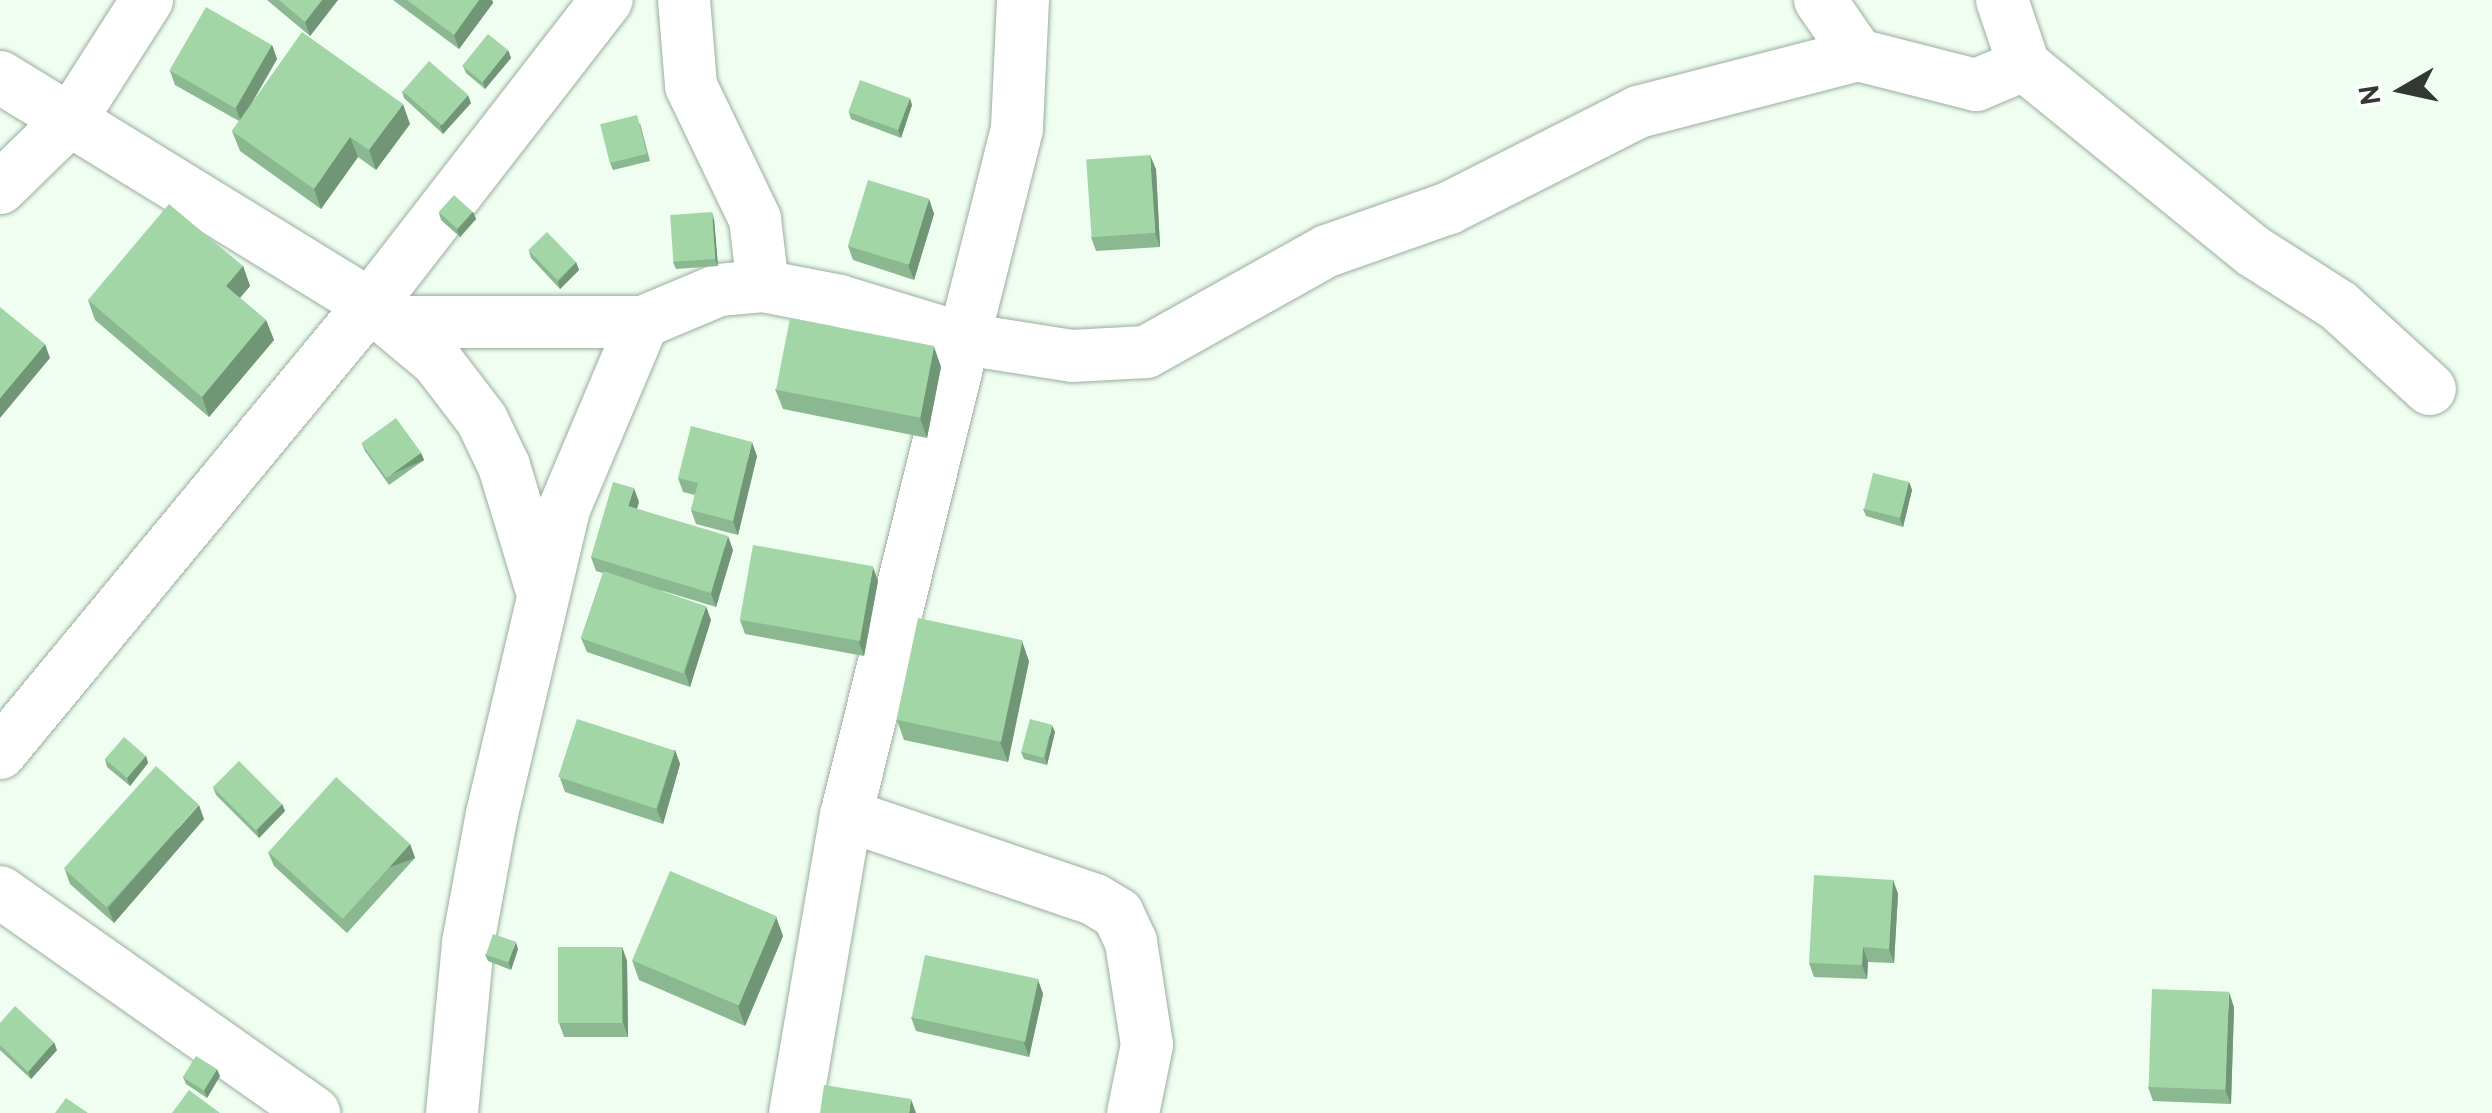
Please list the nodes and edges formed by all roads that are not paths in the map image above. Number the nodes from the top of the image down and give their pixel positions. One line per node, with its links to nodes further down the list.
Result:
1 (146, 0): 10 (street)
2 (607, 0): 13 (street)
3 (684, 0): 12 (street)
4 (1023, 0): 15 (street)
5 (1820, 0): 7 (street)
6 (2002, 0): 8 (street)
7 (1858, 55): 8 (street); 15 (street)
8 (2024, 65): 16 (street)
9 (0, 77): 10 (street)
10 (71, 118): 11 (street); 13 (street)
11 (0, 188)
12 (763, 286): 14 (street); 15 (street)
13 (382, 313): 14 (street); 17 (street); 18 (street)
14 (643, 322): 17 (street)
15 (964, 339): 19 (street)
16 (2430, 389)
17 (545, 601): 22 (street)
18 (0, 753)
19 (846, 814): 23 (street); 24 (street)
20 (0, 892): 21 (street)
21 (314, 1113)
22 (452, 1113)
23 (795, 1113)
24 (1134, 1113)

